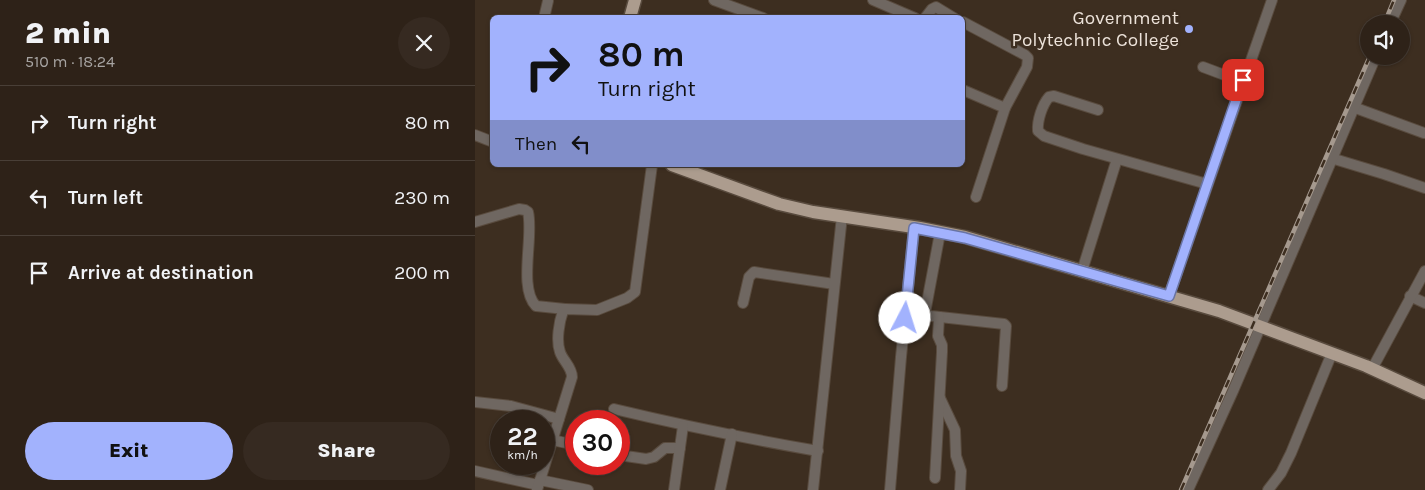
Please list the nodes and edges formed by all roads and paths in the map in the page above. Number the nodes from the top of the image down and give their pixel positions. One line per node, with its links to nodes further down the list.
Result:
1 (635, 0): 9 (main road)
2 (714, 0): 10 (street)
3 (873, 0): 11 (street)
4 (1272, 0): 18 (street)
5 (1401, 0): 14 (street)
6 (548, 1): 8 (street)
7 (938, 4): 12 (street); 13 (street)
8 (544, 15)
9 (631, 15)
10 (755, 15)
11 (908, 15)
12 (927, 15)
13 (951, 15)
14 (1394, 15)
15 (965, 23): 21 (street)
16 (1372, 65): 20 (street)
17 (1203, 68): 18 (street)
18 (1243, 82): 30 (street)
19 (965, 91): 21 (street)
20 (1353, 107): 23 (street); 26 (street)
21 (1005, 108): 32 (street)
22 (1098, 110): 27 (street)
23 (1424, 133)
24 (475, 135): 25 (street)
25 (490, 141)
26 (1331, 158): 31 (street); 46 (street)
27 (1117, 159): 30 (street); 37 (street)
28 (652, 167): 44 (street)
29 (679, 167): 33 (main road)
30 (1207, 184): 40 (street)
31 (1425, 188)
32 (976, 197)
33 (842, 216): 35 (main road); 39 (street)
34 (475, 222): 44 (street)
35 (914, 228): 36 (main road); 68 (street)
36 (940, 233): 37 (main road); 45 (street)
37 (1082, 271): 40 (main road)
38 (1425, 271): 41 (street)
39 (834, 284): 42 (street); 59 (street)
40 (1169, 296): 46 (main road)
41 (1411, 296): 43 (street); 48 (street)
42 (743, 303)
43 (1425, 303)
44 (565, 309): 54 (street)
45 (939, 317): 49 (street); 51 (street)
46 (1261, 326): 47 (main road); 70 (street)
47 (1332, 353): 48 (main road); 71 (street)
48 (1372, 369): 50 (main road)
49 (1002, 386)
50 (1425, 392)
51 (939, 396): 62 (street); 69 (street)
52 (475, 402): 54 (street)
53 (614, 409): 55 (street)
54 (559, 420): 56 (street)
55 (683, 426): 57 (street); 58 (street)
56 (555, 431)
57 (732, 434): 59 (street); 66 (street)
58 (681, 448): 60 (street); 65 (street)
59 (818, 451): 67 (street)
60 (630, 456)
61 (475, 471): 63 (street)
62 (935, 478)
63 (538, 485): 64 (street)
64 (587, 490)
65 (674, 490)
66 (720, 490)
67 (813, 490)
68 (890, 490)
69 (960, 490)
70 (1188, 490)
71 (1268, 490)

